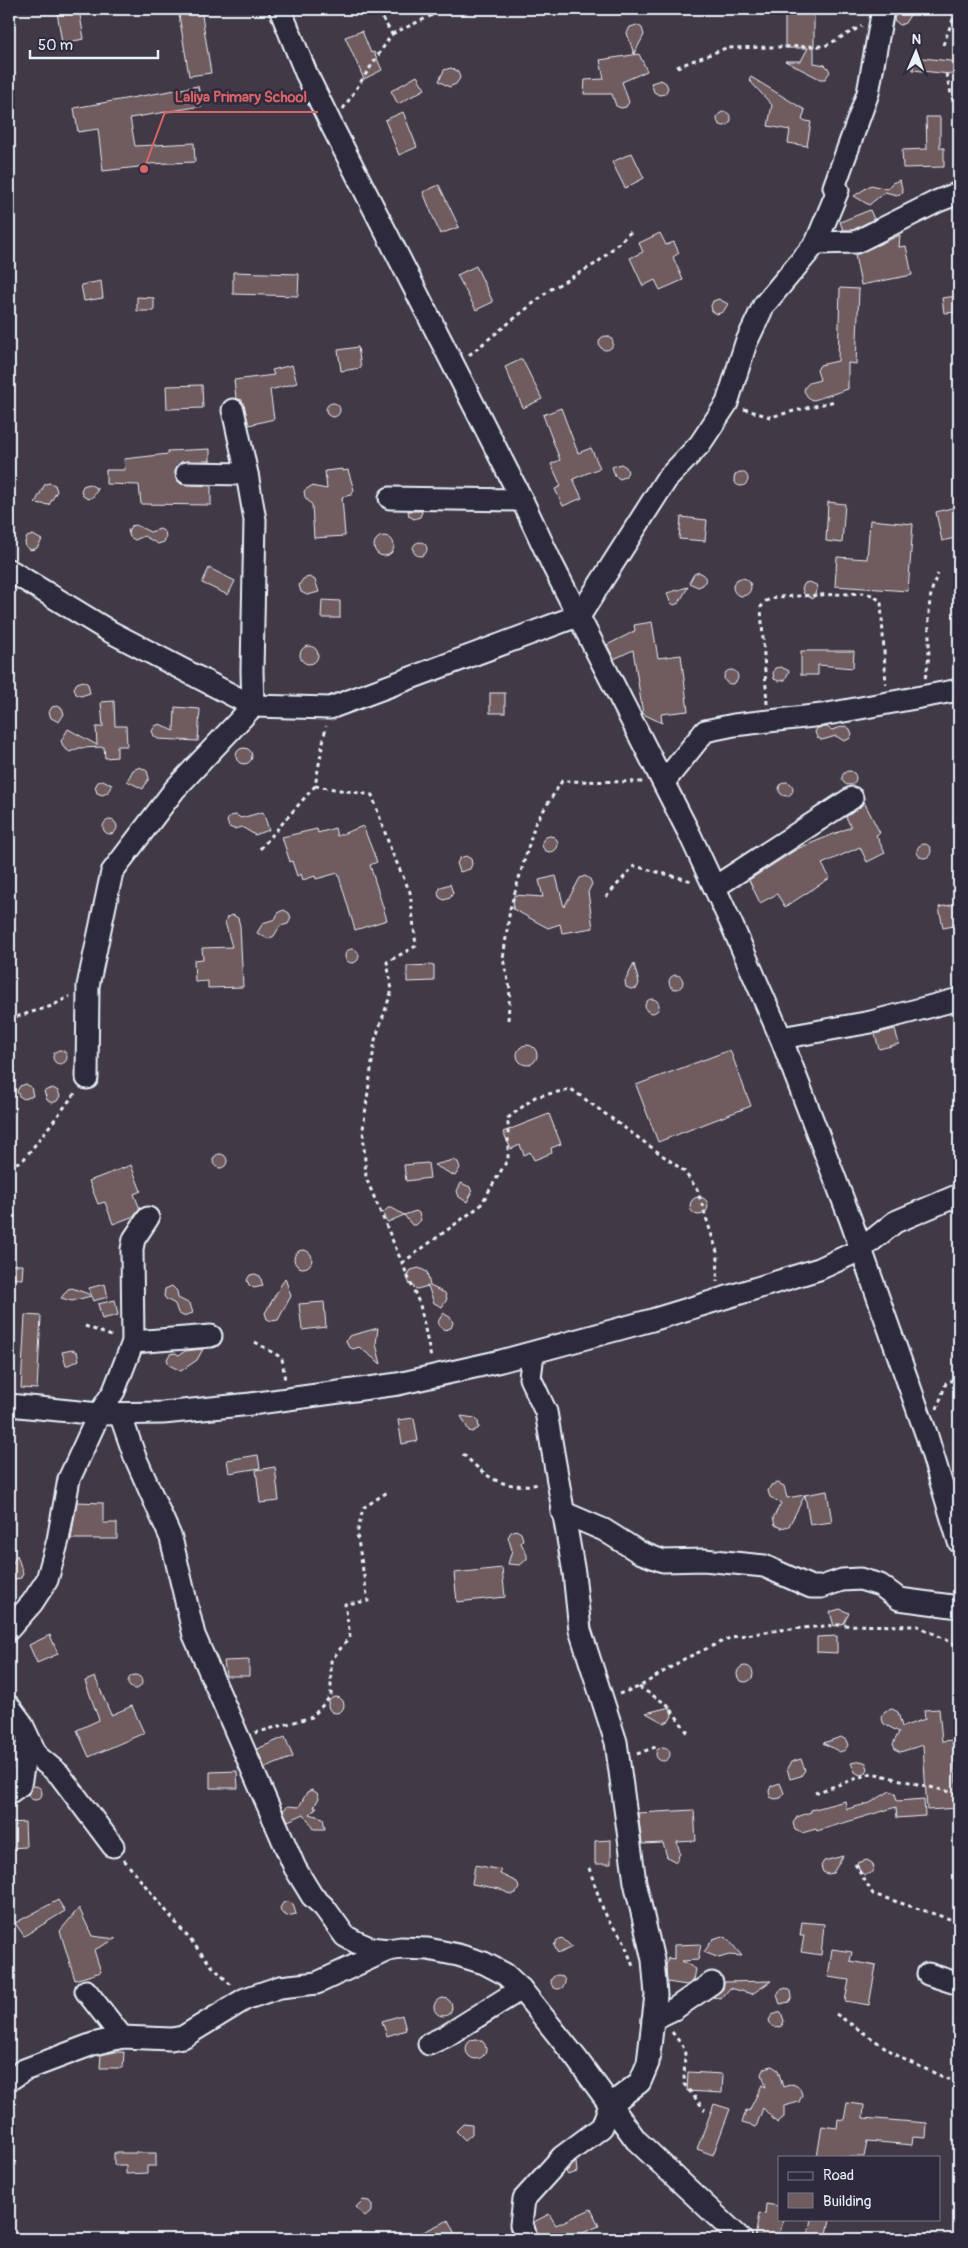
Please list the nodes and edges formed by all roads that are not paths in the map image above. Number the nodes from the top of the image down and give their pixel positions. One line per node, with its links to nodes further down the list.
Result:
1 (280, 9): 9 (street)
2 (882, 12): 4 (street)
3 (959, 194): 4 (street)
4 (816, 243): 11 (street)
5 (233, 410): 7 (street)
6 (187, 473): 7 (street)
7 (247, 474): 13 (street)
8 (390, 498): 9 (street)
9 (522, 500): 11 (street)
10 (9, 570): 13 (street)
11 (580, 615): 13 (street); 14 (street)
12 (959, 690): 14 (street)
13 (253, 706): 19 (street)
14 (664, 782): 16 (street)
15 (852, 798): 16 (street)
16 (715, 887): 18 (street)
17 (959, 999): 18 (street)
18 (781, 1038): 22 (street)
19 (87, 1078)
20 (959, 1195): 22 (street)
21 (148, 1218): 24 (street)
22 (860, 1250): 25 (street); 31 (street)
23 (210, 1336): 24 (street)
24 (133, 1342): 29 (street)
25 (533, 1352): 26 (street); 27 (street)
26 (489, 1364): 27 (street); 29 (street)
27 (530, 1378): 30 (street)
28 (9, 1405): 29 (street)
29 (116, 1414): 33 (street); 38 (street)
30 (562, 1512): 32 (street); 44 (street)
31 (959, 1542)
32 (959, 1607)
33 (9, 1629)
34 (9, 1706): 35 (street)
35 (28, 1739): 36 (street); 37 (street)
36 (9, 1793)
37 (113, 1846)
38 (388, 1950): 42 (street); 45 (street)
39 (928, 1974): 41 (street)
40 (712, 1983): 44 (street)
41 (959, 1984)
42 (521, 1989): 46 (street); 48 (street)
43 (86, 1991): 45 (street)
44 (653, 2019): 48 (street)
45 (122, 2037): 47 (street)
46 (429, 2044)
47 (9, 2080)
48 (610, 2105): 49 (street); 50 (street)
49 (527, 2239)
50 (741, 2239)

